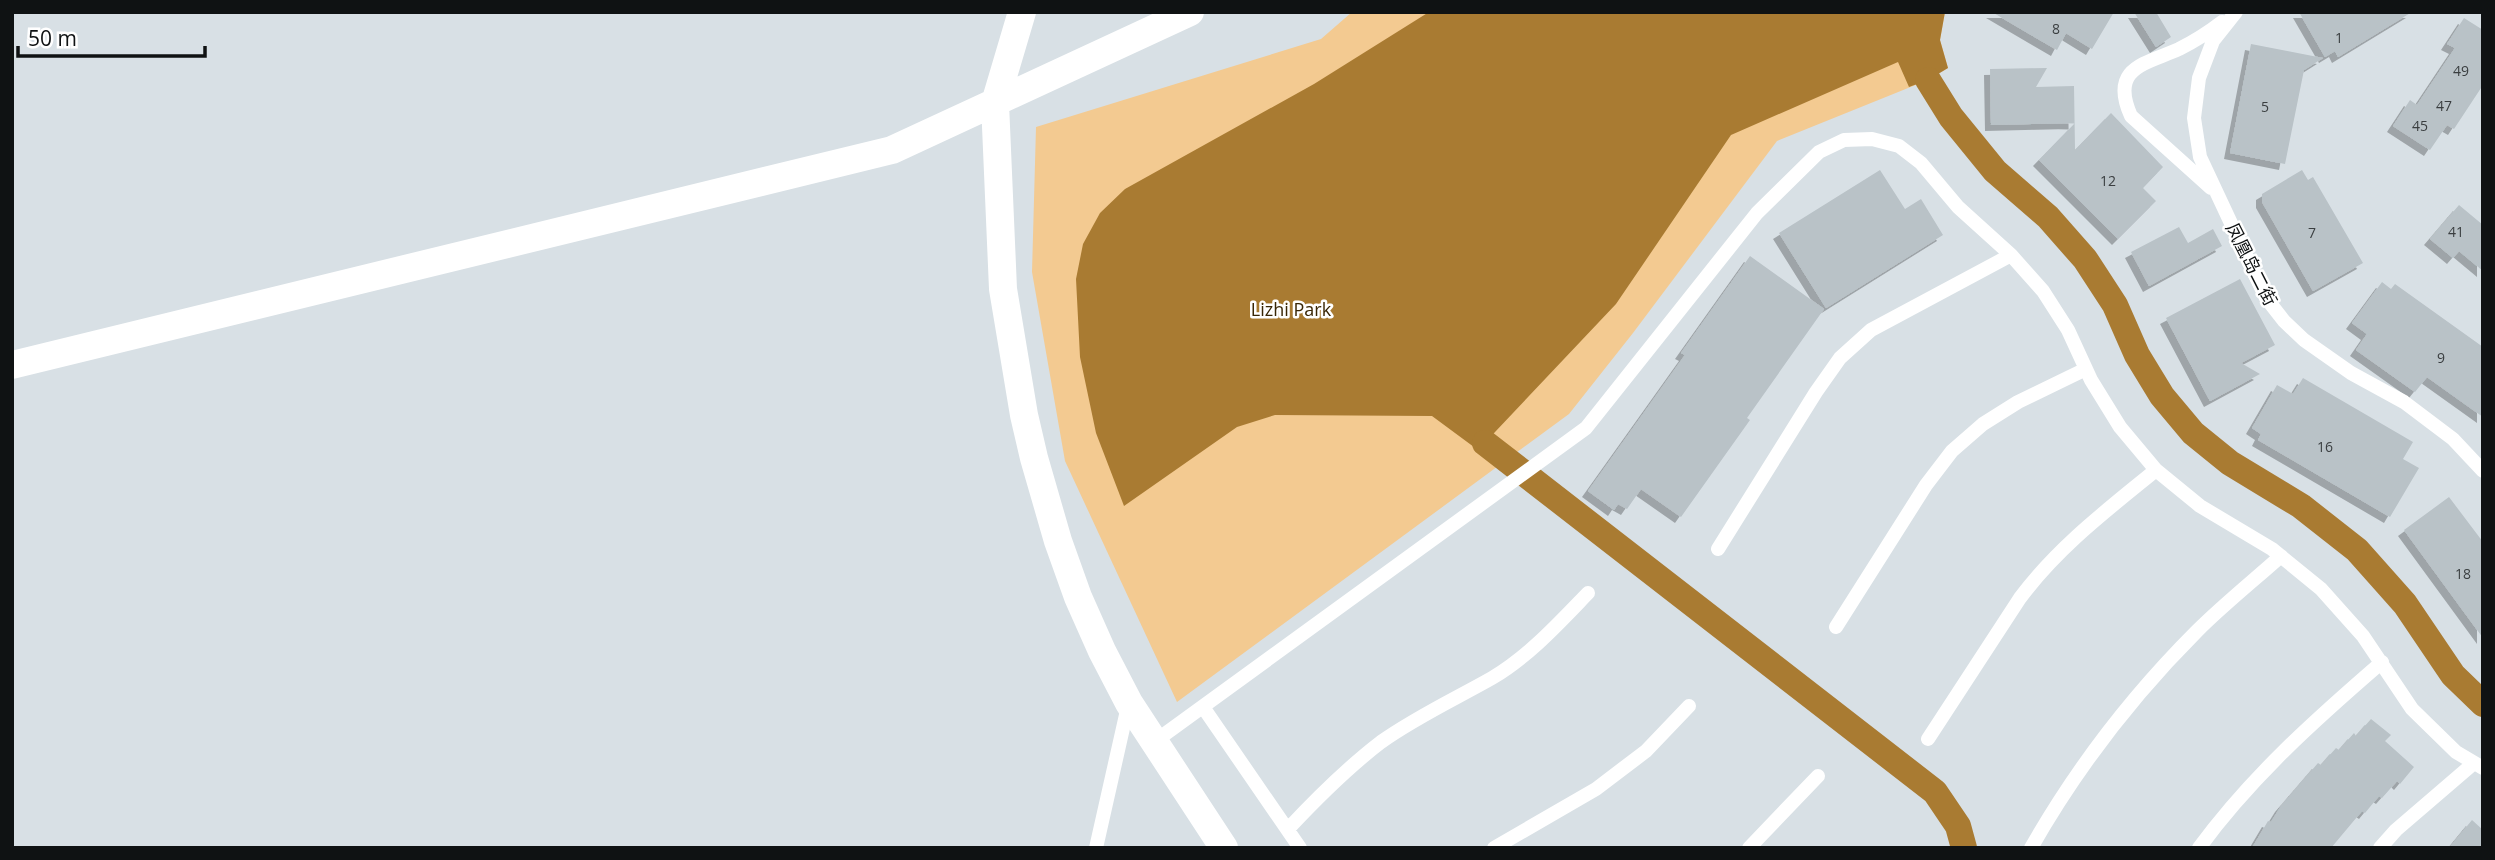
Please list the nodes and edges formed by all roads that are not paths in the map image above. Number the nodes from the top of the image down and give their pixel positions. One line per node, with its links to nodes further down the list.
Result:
1 (1022, 12): 4 (street)
2 (1190, 12): 4 (street)
3 (2235, 12): 5 (lane, 凤凰岛二街); 5 (lane)
4 (995, 103): 7 (street); 16 (street)
5 (2217, 193): 10 (lane, 凤凰岛二街)
6 (2011, 255): 8 (lane); 11 (lane); 18 (lane)
7 (12, 365)
8 (2086, 369): 9 (lane); 14 (lane)
9 (2156, 470): 12 (lane); 19 (lane)
10 (2483, 471)
11 (1718, 549)
12 (2281, 556): 15 (lane); 29 (lane)
13 (1588, 593): 23 (lane)
14 (1836, 627)
15 (2382, 662): 21 (lane); 30 (lane)
16 (1129, 703): 20 (street); 24 (lane)
17 (1689, 706): 27 (lane)
18 (1203, 707): 20 (lane); 23 (lane)
19 (1928, 739)
20 (1154, 742): 25 (street)
21 (2478, 766): 31 (lane)
22 (1818, 776): 28 (lane)
23 (1288, 829): 26 (lane)
24 (1096, 848)
25 (1224, 848)
26 (1300, 848)
27 (1494, 848)
28 (1749, 848)
29 (2031, 848)
30 (2199, 848)
31 (2380, 848)

